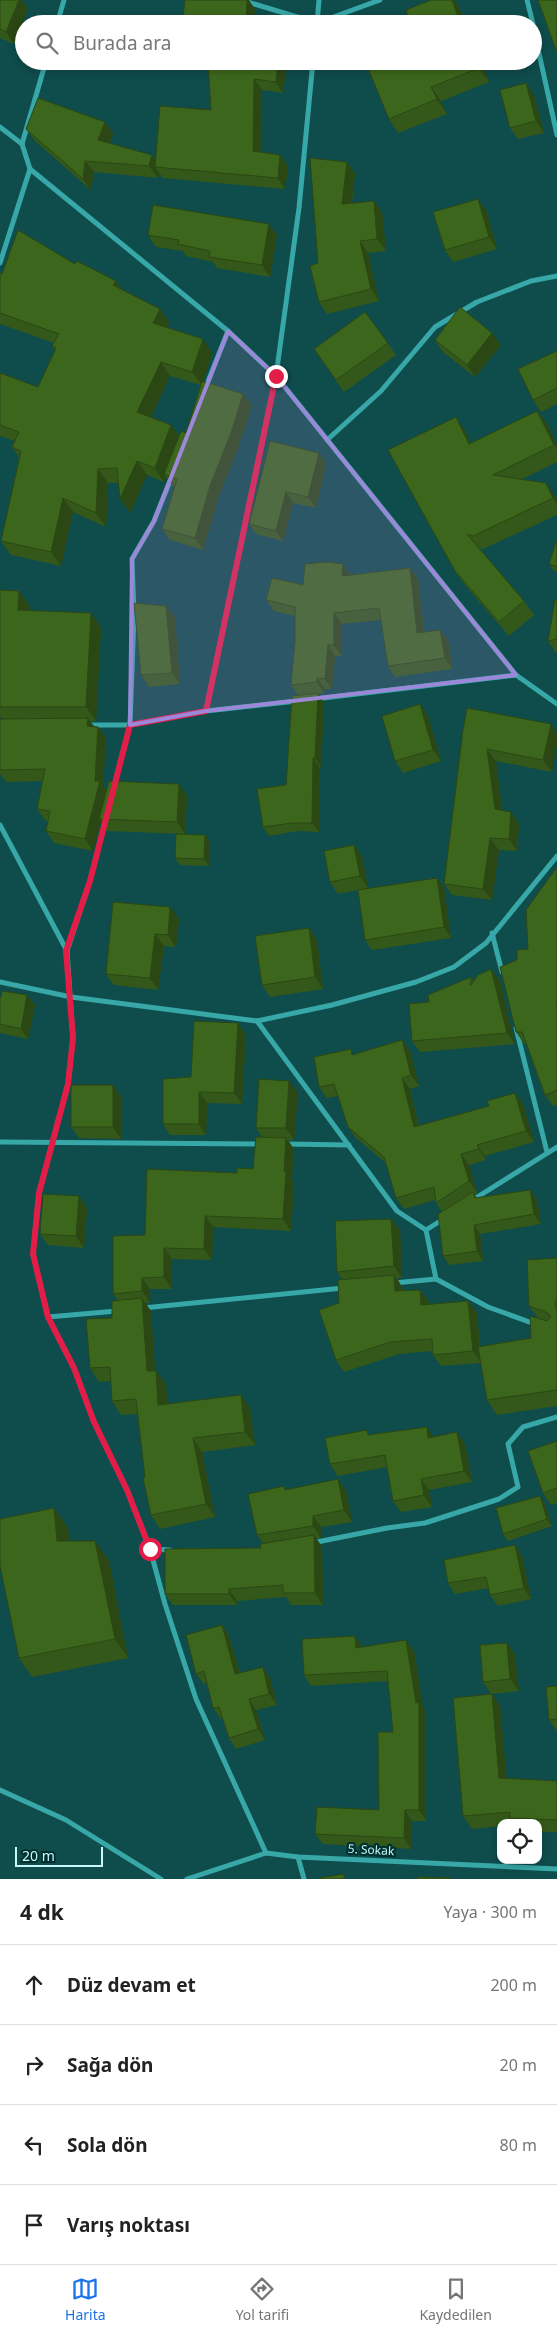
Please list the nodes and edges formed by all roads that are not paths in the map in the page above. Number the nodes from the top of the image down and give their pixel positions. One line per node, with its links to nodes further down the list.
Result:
1 (64, 0): 6 (street)
2 (241, 0): 7 (street)
3 (320, 0): 8 (street)
4 (380, 0): 9 (street)
5 (527, 0): 10 (street)
6 (60, 15)
7 (291, 15)
8 (318, 15)
9 (339, 15)
10 (531, 15)
11 (542, 66): 15 (street)
12 (43, 70): 16 (street)
13 (312, 70): 21 (street)
14 (0, 127): 16 (street)
15 (557, 135)
16 (22, 144): 17 (street)
17 (30, 169): 18 (street); 20 (street)
18 (0, 263)
19 (557, 276): 23 (street)
20 (228, 331): 21 (street); 22 (street)
21 (276, 376): 23 (street); 29 (street)
22 (204, 393)
23 (327, 440): 25 (street)
24 (173, 473): 31 (street)
25 (516, 675): 26 (street); 28 (street)
26 (313, 699)
27 (303, 700): 29 (street)
28 (557, 704)
29 (206, 711): 31 (street)
30 (80, 725): 31 (street)
31 (130, 725): 32 (street)
32 (113, 789)
33 (106, 817): 37 (street)
34 (0, 825): 37 (street)
35 (557, 856): 36 (street)
36 (492, 933): 38 (street); 42 (street)
37 (66, 951): 40 (street)
38 (504, 981)
39 (0, 982): 40 (street)
40 (71, 997): 42 (street); 44 (street)
41 (514, 1019): 49 (street)
42 (257, 1021): 47 (street)
43 (0, 1142): 44 (street)
44 (52, 1142): 45 (street); 58 (street)
45 (270, 1144)
46 (280, 1144): 47 (street)
47 (349, 1144): 52 (street)
48 (557, 1147): 49 (street)
49 (547, 1152): 50 (street)
50 (466, 1204)
51 (450, 1214): 52 (street)
52 (426, 1230): 53 (street)
53 (436, 1279): 54 (street); 59 (street)
54 (386, 1284)
55 (346, 1288): 56 (street)
56 (138, 1308)
57 (128, 1310): 58 (street)
58 (48, 1317): 62 (street)
59 (540, 1326)
60 (557, 1417): 61 (street)
61 (304, 1545)
62 (150, 1549): 63 (street); 65 (street)
63 (179, 1550)
64 (0, 1790): 68 (street)
65 (266, 1853): 66 (street, 5. Sokak); 69 (street, 5. Sokak)
66 (298, 1857): 67 (street, 5. Sokak); 70 (street)
67 (557, 1869)
68 (161, 1879)
69 (187, 1879)
70 (304, 1879)

